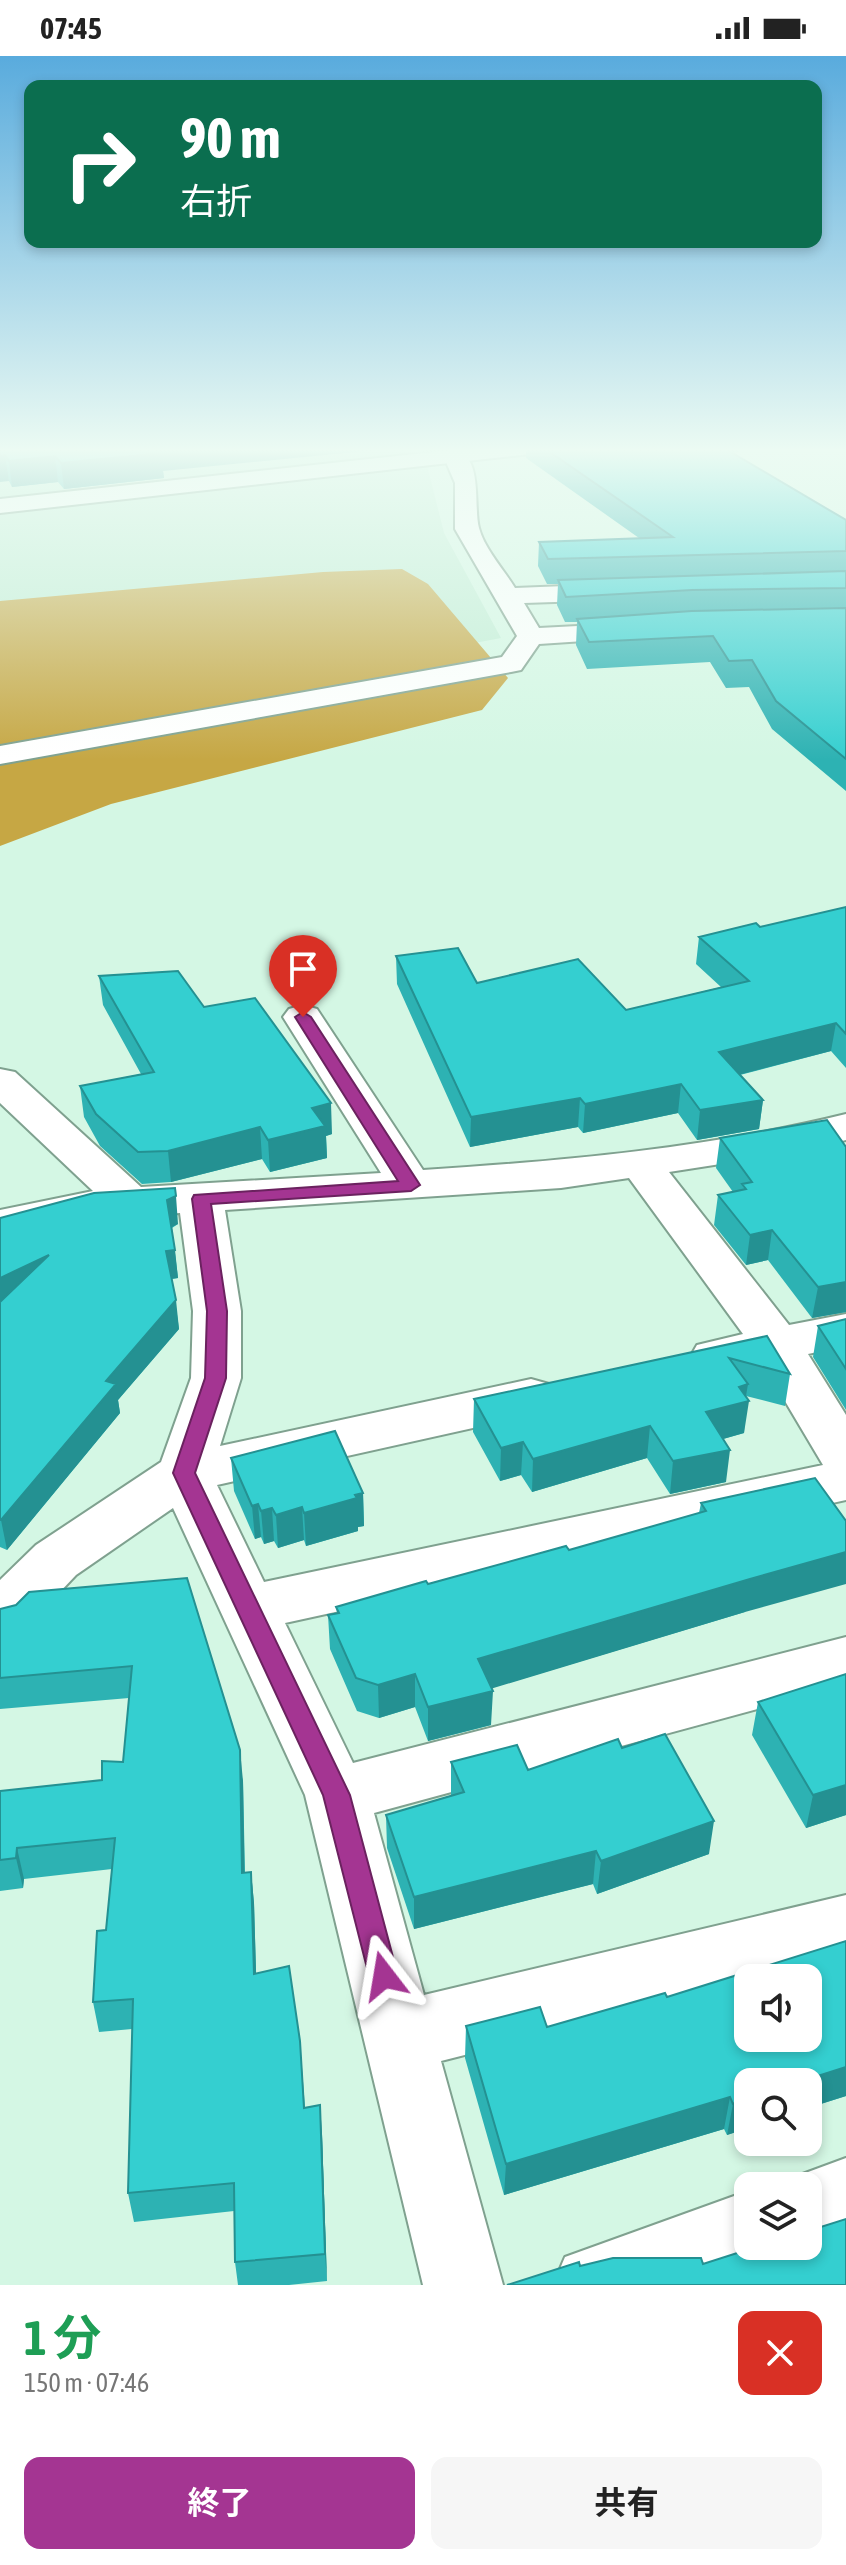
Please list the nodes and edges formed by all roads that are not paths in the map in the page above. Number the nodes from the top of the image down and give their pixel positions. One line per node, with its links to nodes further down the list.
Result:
1 (480, 552): 3 (street)
2 (644, 592): 3 (street)
3 (505, 596): 5 (street)
4 (662, 628): 5 (street)
5 (531, 636): 6 (street)
6 (0, 755)
7 (303, 1017): 11 (street)
8 (0, 1081): 13 (street)
9 (846, 1127): 10 (street)
10 (640, 1163): 11 (street); 16 (street)
11 (411, 1185): 12 (street)
12 (201, 1199): 13 (street); 20 (street)
13 (133, 1204): 14 (street)
14 (0, 1224)
15 (846, 1330): 16 (street)
16 (776, 1343): 17 (street); 19 (street)
17 (667, 1367)
18 (573, 1388): 20 (street)
19 (846, 1459)
20 (184, 1473): 22 (street); 23 (street)
21 (846, 1480): 22 (street)
22 (248, 1608): 25 (street)
23 (0, 1617)
24 (846, 1661): 25 (street)
25 (337, 1795): 27 (street)
26 (846, 1927): 27 (street)
27 (400, 2036): 31 (street)
28 (846, 2196): 29 (street)
29 (822, 2204)
30 (734, 2235): 32 (street)
31 (463, 2285)
32 (593, 2285)

